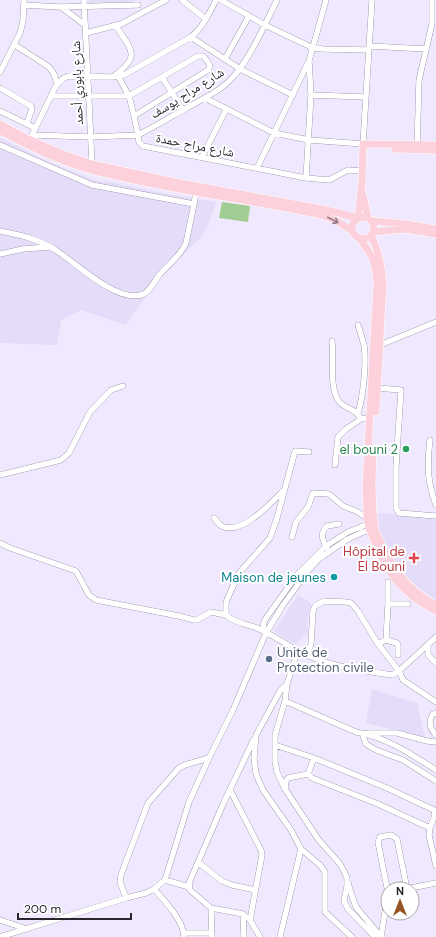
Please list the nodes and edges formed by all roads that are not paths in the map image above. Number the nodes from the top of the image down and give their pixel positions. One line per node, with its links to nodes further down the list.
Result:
1 (84, 0): 13 (street, شارع بابوري أحمد)
2 (166, 0): 14 (street)
3 (182, 0): 16 (street)
4 (216, 0): 16 (street)
5 (221, 0): 15 (street)
6 (276, 0): 18 (street, شارع مراح يوسف)
7 (326, 0): 23 (street)
8 (372, 0): 24 (street)
9 (432, 0): 25 (street)
10 (24, 2): 12 (street); 22 (street)
11 (138, 3): 13 (street); 14 (street)
12 (60, 7): 13 (street); 17 (street)
13 (84, 7): 17 (street, شارع بابوري أحمد)
14 (138, 16): 19 (street)
15 (248, 16): 18 (street); 26 (street)
16 (206, 19): 21 (street)
17 (85, 25): 20 (street, شارع بابوري أحمد)
18 (265, 25): 23 (street); 28 (street, شارع مراح يوسف)
19 (116, 26): 20 (street); 31 (street)
20 (86, 33): 30 (street, شارع بابوري أحمد)
21 (190, 37): 26 (street); 31 (street)
22 (15, 45): 29 (street); 33 (street)
23 (313, 48): 24 (street); 27 (street)
24 (369, 48): 25 (street); 41 (street)
25 (426, 49): 59 (street)
26 (225, 59): 28 (street)
27 (309, 61): 36 (street); 37 (street)
28 (240, 68): 36 (street); 42 (street, شارع مراح يوسف)
29 (0, 72)
30 (88, 76): 31 (street); 33 (street); 39 (street, شارع بابوري أحمد)
31 (115, 76): 40 (street)
32 (162, 77): 35 (street); 35 (street); 40 (street)
33 (57, 84): 38 (street)
34 (0, 88): 47 (street)
35 (172, 93): 43 (street); 46 (street)
36 (293, 95): 51 (street)
37 (311, 95): 41 (street); 55 (street)
38 (51, 96): 39 (street); 49 (street)
39 (88, 96): 40 (street); 54 (street, شارع بابوري أحمد)
40 (129, 96): 46 (street)
41 (366, 97): 58 (street)
42 (204, 98): 43 (street, شارع مراح يوسف); 44 (street)
43 (183, 110): 52 (street, شارع مراح يوسف)
44 (226, 110): 51 (street); 61 (street)
45 (0, 111): 47 (street)
46 (134, 116): 52 (street)
47 (27, 123): 49 (street)
48 (0, 124): 53 (main road)
49 (35, 128): 53 (street)
50 (0, 131): 67 (main road)
51 (274, 133): 55 (street); 63 (street)
52 (138, 135): 54 (street, شارع مراح حمدة); 61 (street, شارع مراح حمدة)
53 (30, 137): 54 (street, شارع مراح حمدة); 62 (main road)
54 (90, 137): 62 (street, شارع بابوري أحمد)
55 (308, 140): 58 (street); 65 (street)
56 (436, 144): 59 (main road)
57 (0, 145): 68 (street)
58 (363, 147): 59 (main road); 64 (main road)
59 (417, 147): 60 (main road)
60 (436, 150)
61 (202, 157): 63 (street, شارع مراح حمدة)
62 (92, 164): 69 (main road)
63 (257, 168): 65 (street, شارع مراح حمدة)
64 (362, 171): 65 (street, شارع مراح حمدة); 66 (main road)
65 (306, 178)
66 (362, 184): 69 (main road); 70 (main road)
67 (196, 192): 68 (street); 73 (main road, one-way to 73)
68 (194, 204): 77 (street)
69 (358, 218): 70 (main road); 73 (main road)
70 (370, 220): 71 (main road); 74 (main road)
71 (436, 229)
72 (0, 231): 77 (street)
73 (352, 231): 76 (main road)
74 (372, 233): 75 (main road); 76 (main road); 82 (main road)
75 (436, 234)
76 (359, 238): 86 (main road)
77 (51, 247): 78 (street)
78 (0, 254)
79 (436, 322): 82 (street)
80 (358, 324): 85 (street)
81 (332, 341): 85 (street)
82 (380, 345): 84 (main road)
83 (124, 386): 90 (street)
84 (377, 388): 93 (street); 96 (main road)
85 (359, 416): 86 (street); 89 (street)
86 (370, 418): 96 (main road)
87 (430, 440): 92 (street)
88 (309, 452): 91 (street)
89 (335, 465)
90 (0, 475)
91 (285, 489): 94 (street); 105 (street)
92 (436, 505)
93 (436, 516)
94 (214, 518)
95 (339, 524): 99 (street)
96 (371, 528): 97 (street); 99 (street); 103 (main road); 104 (main road)
97 (292, 537)
98 (0, 543): 105 (street)
99 (328, 549): 106 (street); 108 (street)
100 (388, 582): 101 (street)
101 (388, 604): 102 (street); 110 (street)
102 (408, 604)
103 (436, 605)
104 (436, 611)
105 (226, 615): 107 (street)
106 (264, 622): 107 (street); 108 (street)
107 (255, 628): 108 (street)
108 (265, 632): 113 (street); 129 (street)
109 (436, 637): 112 (street)
110 (386, 640): 111 (street); 116 (street)
111 (378, 644): 115 (street); 119 (street)
112 (428, 645): 114 (street); 117 (street)
113 (298, 650): 115 (street); 120 (street)
114 (419, 652): 117 (street); 119 (street)
115 (307, 655): 119 (street)
116 (398, 655)
117 (428, 655): 118 (street)
118 (436, 663)
119 (399, 671): 122 (street)
120 (287, 684): 121 (street); 125 (street)
121 (285, 701): 124 (street); 128 (street)
122 (436, 702)
123 (436, 713): 126 (street)
124 (364, 733): 127 (street); 131 (street); 133 (street)
125 (256, 735): 135 (street); 137 (street)
126 (436, 735)
127 (436, 742)
128 (275, 745): 130 (street); 134 (street)
129 (209, 758): 141 (street); 149 (street)
130 (314, 758): 132 (street); 136 (street)
131 (436, 770)
132 (308, 774): 134 (street); 136 (street)
133 (436, 781)
134 (285, 789): 140 (street)
135 (230, 790): 138 (street); 148 (street)
136 (430, 828): 139 (street)
137 (300, 849): 162 (street); 163 (street)
138 (198, 862): 146 (street); 148 (street)
139 (436, 866)
140 (347, 878): 164 (street); 165 (street)
141 (165, 880): 146 (street); 147 (street)
142 (386, 881): 143 (street)
143 (405, 881)
144 (436, 883): 145 (street)
145 (420, 886)
146 (189, 887): 150 (street)
147 (154, 890): 149 (street); 156 (street)
148 (256, 890): 153 (street)
149 (126, 898): 155 (street)
150 (212, 908): 151 (street); 158 (street)
151 (243, 914): 153 (street); 160 (street)
152 (0, 920): 155 (street)
153 (250, 920): 161 (street)
154 (384, 921): 165 (street)
155 (25, 928): 159 (street)
156 (184, 935): 157 (street)
157 (201, 935): 158 (street)
158 (212, 935)
159 (0, 936)
160 (244, 937)
161 (260, 937)
162 (280, 937)
163 (352, 937)
164 (375, 937)
165 (381, 937)

